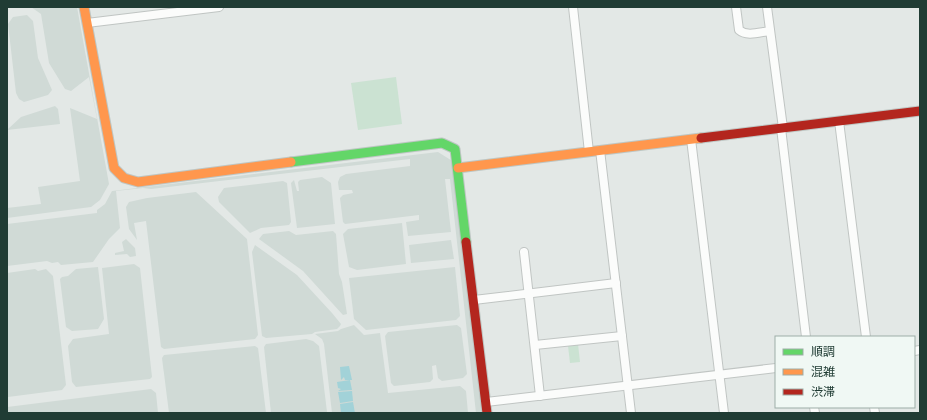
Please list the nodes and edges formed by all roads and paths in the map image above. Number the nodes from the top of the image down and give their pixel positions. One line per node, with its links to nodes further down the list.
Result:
1 (84, 7): 6 (street)
2 (219, 7): 6 (street)
3 (573, 7): 13 (street)
4 (736, 7): 7 (street)
5 (767, 7): 7 (street)
6 (87, 23): 14 (street)
7 (770, 31): 10 (street)
8 (920, 111): 9 (street)
9 (838, 121): 10 (street); 21 (street)
10 (782, 128): 11 (street); 20 (street)
11 (691, 139): 12 (street); 24 (street)
12 (600, 150): 13 (street); 16 (street)
13 (589, 152): 14 (street)
14 (458, 168): 18 (street)
15 (524, 252): 17 (street)
16 (616, 283): 17 (street); 19 (street)
17 (529, 294): 18 (street); 22 (street)
18 (474, 300): 27 (street)
19 (622, 336): 22 (street); 25 (street)
20 (806, 336)
21 (866, 336)
22 (535, 345): 26 (street)
23 (775, 368): 24 (street)
24 (719, 375): 25 (street); 30 (street)
25 (628, 385): 26 (street); 29 (street)
26 (540, 396): 27 (street)
27 (486, 402): 28 (street)
28 (487, 413)
29 (631, 413)
30 (724, 413)

